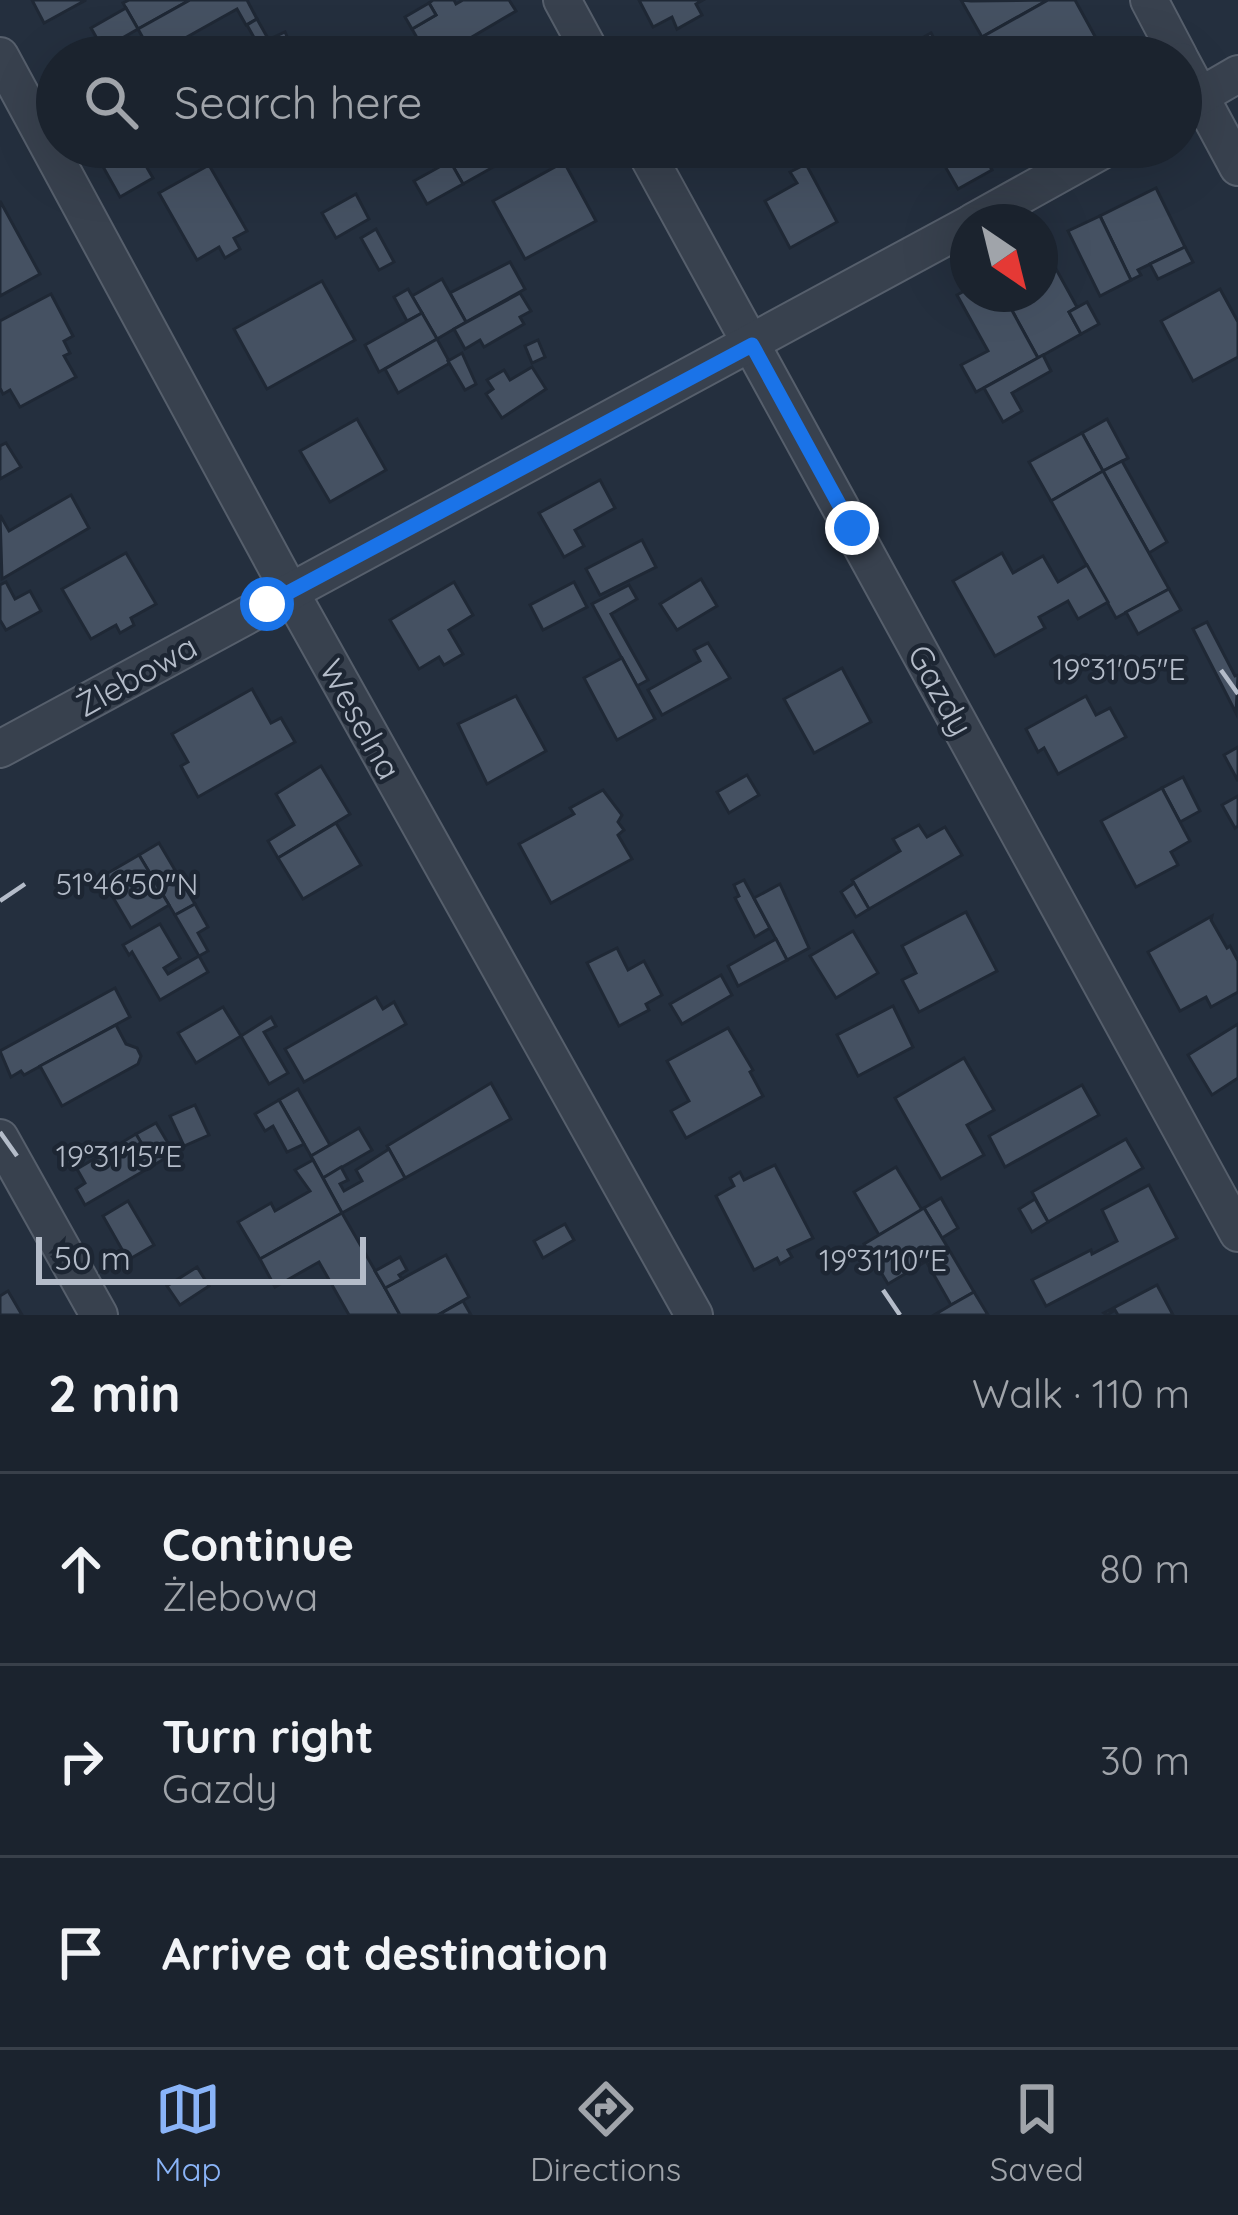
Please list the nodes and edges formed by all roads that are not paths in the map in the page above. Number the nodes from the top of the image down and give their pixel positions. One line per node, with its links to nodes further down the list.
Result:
1 (562, 0): 3 (street)
2 (1149, 0): 4 (street)
3 (582, 36)
4 (1168, 36)
5 (0, 56): 9 (street, Weselna)
6 (1238, 74): 7 (street)
7 (1202, 95)
8 (1202, 118): 10 (street)
9 (36, 123)
10 (1238, 166)
11 (61, 168): 17 (street, Weselna)
12 (655, 168): 16 (street, Gazdy)
13 (1071, 168): 14 (street, Żlebowa)
14 (1007, 204)
15 (950, 236): 16 (street, Żlebowa)
16 (752, 345): 17 (street, Żlebowa); 20 (street, Gazdy)
17 (289, 590): 18 (street, Żlebowa); 22 (street, Weselna)
18 (0, 749)
19 (0, 1138): 21 (street)
20 (1238, 1233)
21 (99, 1315)
22 (694, 1315)

